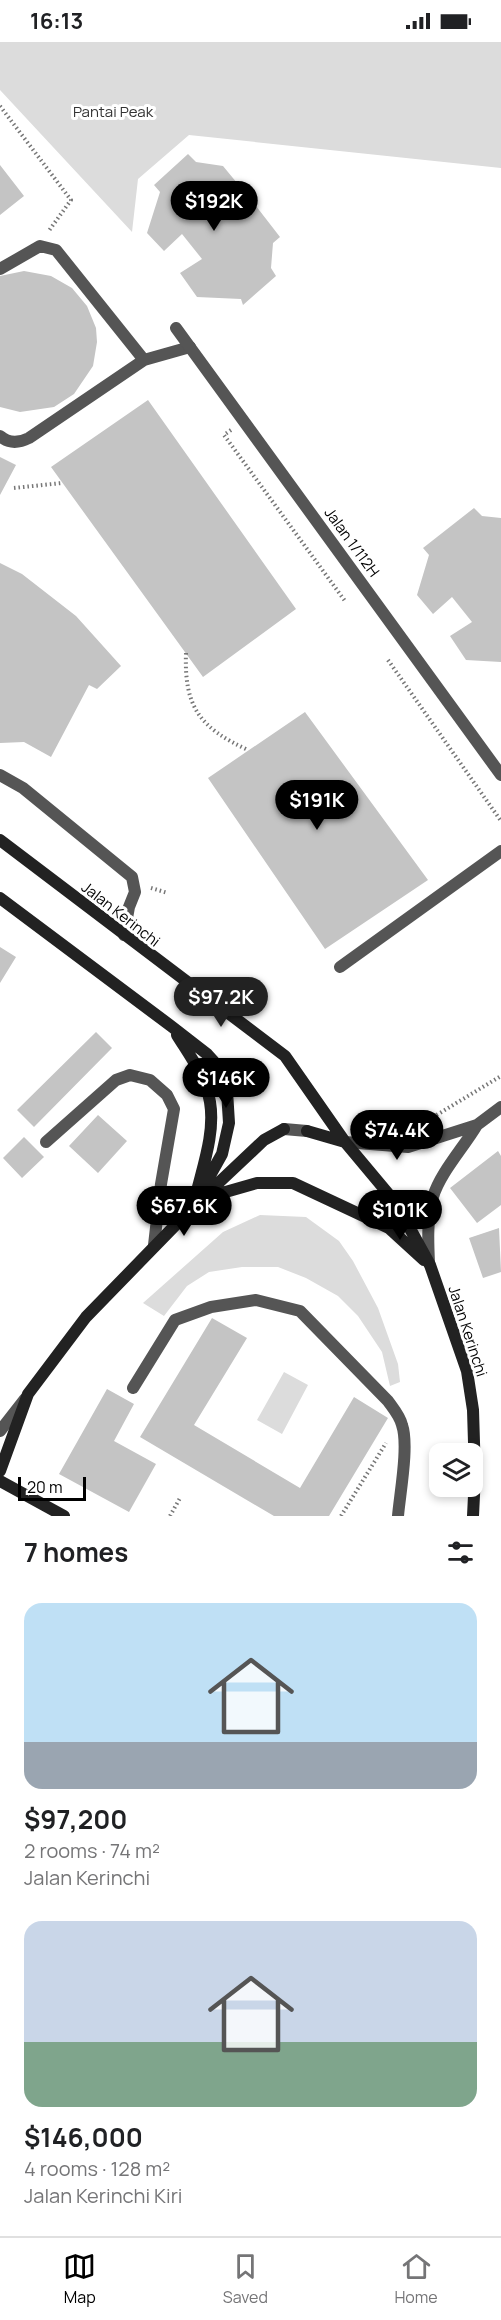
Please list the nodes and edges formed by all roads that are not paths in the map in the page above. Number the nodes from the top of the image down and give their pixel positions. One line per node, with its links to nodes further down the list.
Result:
1 (0, 269): 4 (street)
2 (176, 328): 3 (street, Jalan 1/112H)
3 (190, 347): 4 (street); 7 (street, Jalan 1/112H)
4 (144, 360): 5 (street)
5 (0, 436)
6 (0, 775): 11 (street)
7 (501, 775)
8 (0, 840): 11 (main road, Jalan Kerinchi)
9 (501, 851): 12 (street)
10 (0, 898): 13 (main road)
11 (124, 935): 19 (main road, Jalan Kerinchi)
12 (340, 967)
13 (171, 1026): 20 (main road); 20 (main road)
14 (501, 1107): 15 (street)
15 (477, 1125): 19 (street); 22 (street)
16 (284, 1129): 17 (street); 20 (main road)
17 (306, 1131): 19 (main road)
18 (46, 1142): 21 (street)
19 (345, 1142): 22 (main road, Jalan Kerinchi)
20 (194, 1206): 21 (main road); 22 (main road, Jalan Kerinchi)
21 (154, 1245): 24 (main road)
22 (430, 1265): 30 (main road, Jalan Kerinchi)
23 (133, 1388): 29 (street)
24 (28, 1394): 25 (street); 26 (main road)
25 (0, 1431)
26 (0, 1471)
27 (0, 1481): 28 (main road)
28 (64, 1516)
29 (398, 1516)
30 (473, 1516)

